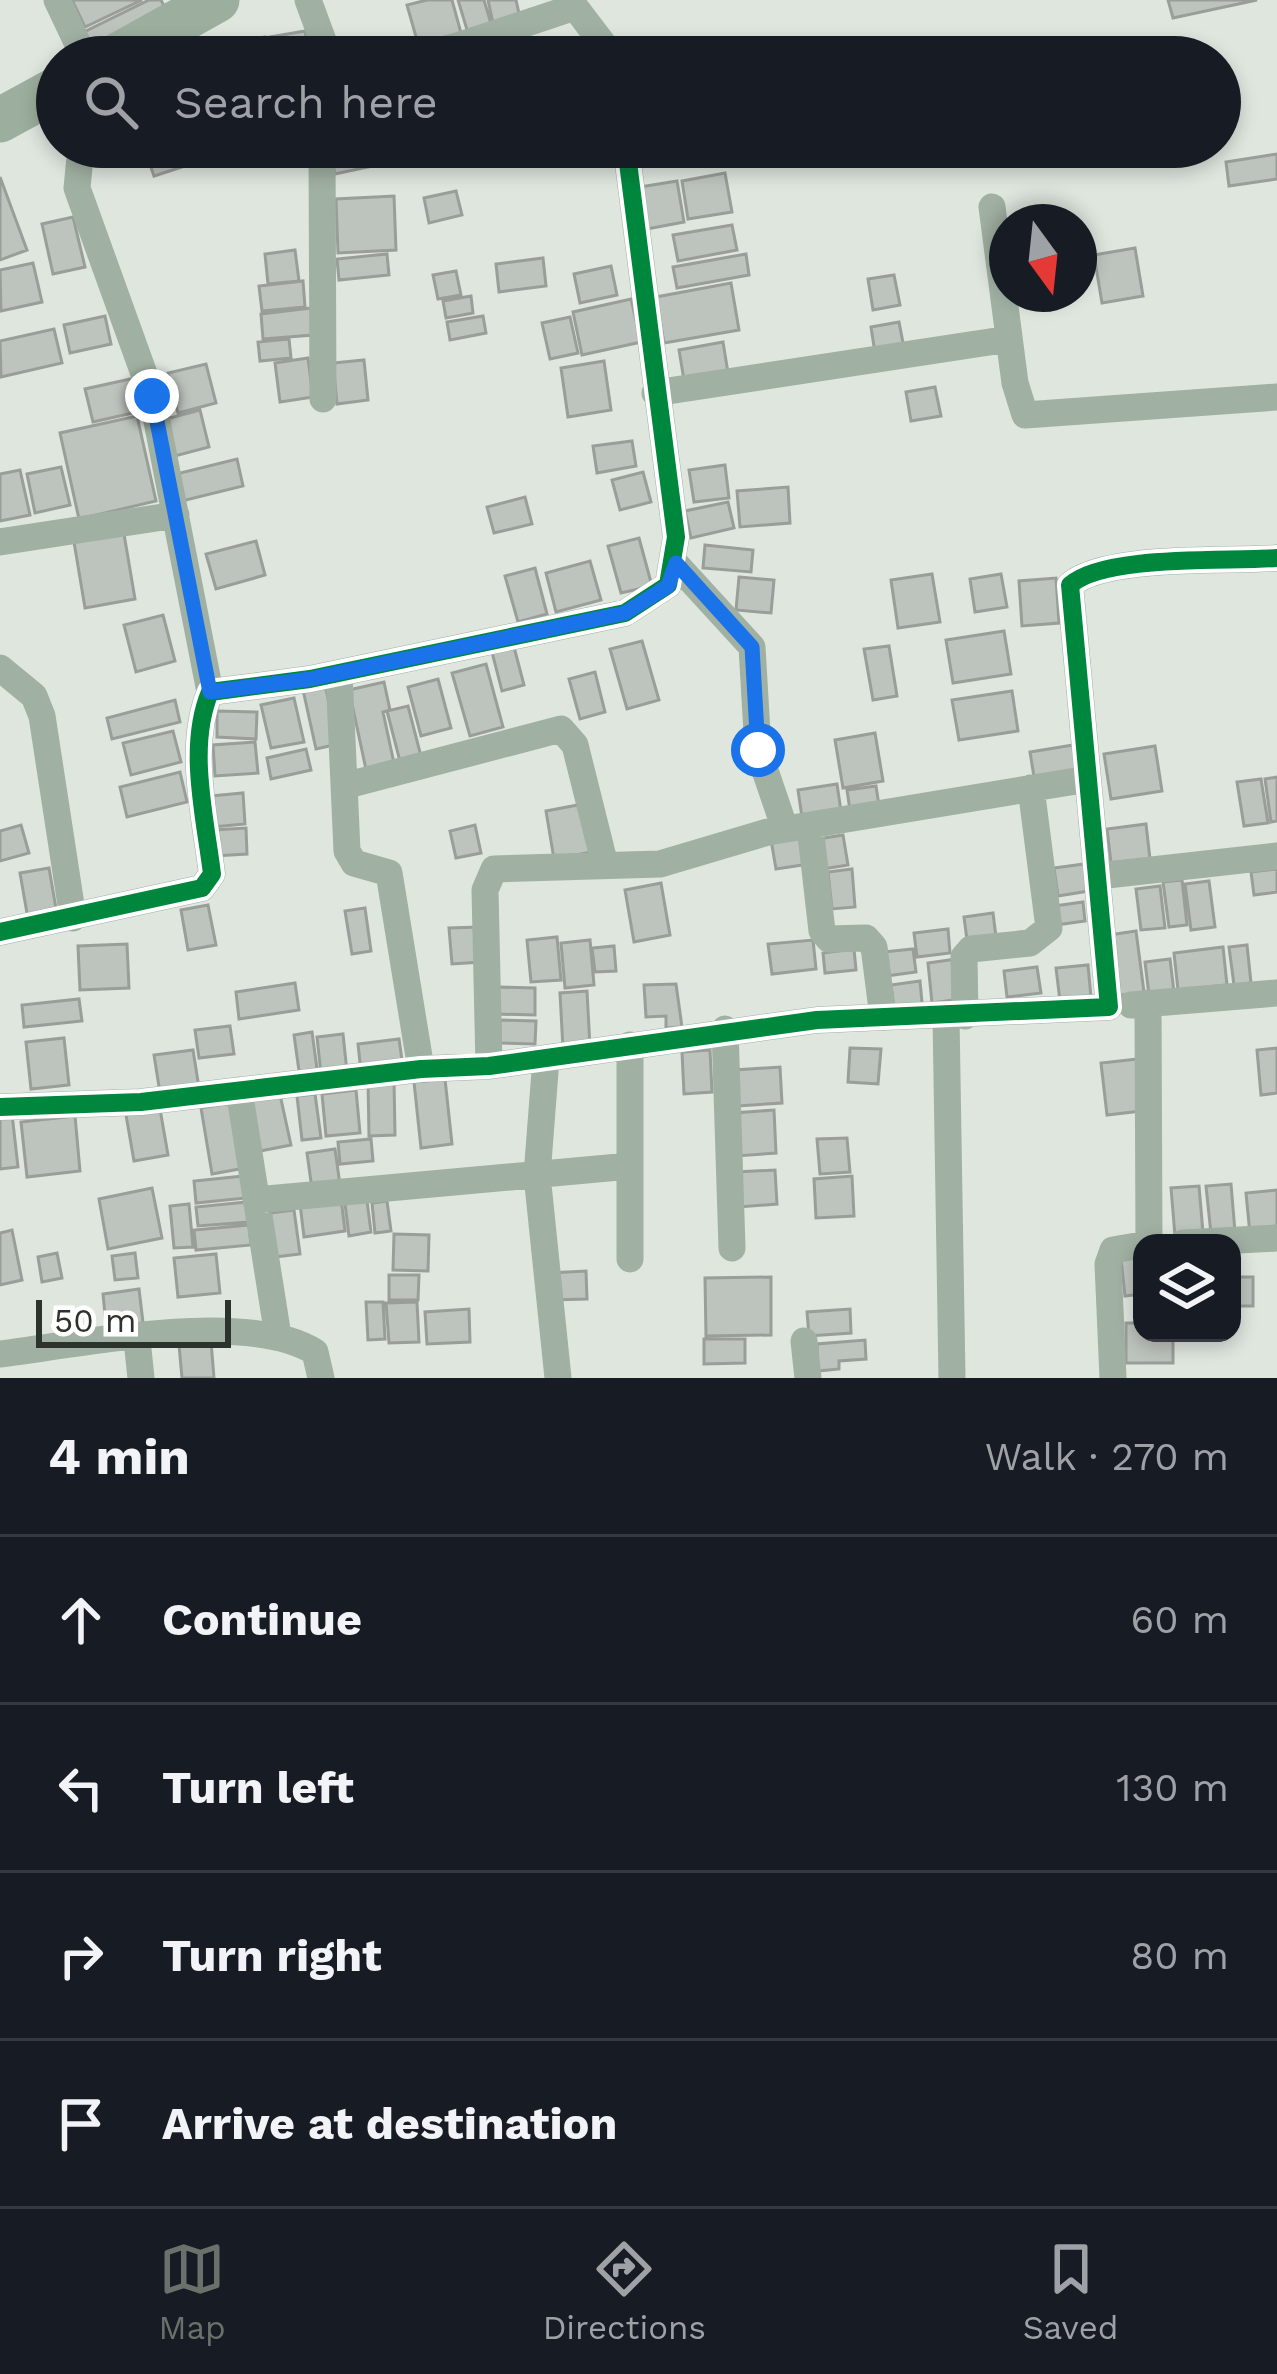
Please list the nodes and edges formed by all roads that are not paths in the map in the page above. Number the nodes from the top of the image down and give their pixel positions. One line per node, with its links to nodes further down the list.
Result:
1 (57, 0): 4 (street)
2 (217, 0): 5 (main road)
3 (308, 0): 6 (street)
4 (74, 36)
5 (153, 36)
6 (321, 36)
7 (487, 36): 8 (street)
8 (597, 36)
9 (36, 100): 10 (main road)
10 (0, 120)
11 (78, 168): 19 (street)
12 (322, 168): 18 (street)
13 (628, 168): 16 (street)
14 (1006, 312): 15 (street)
15 (1009, 339): 16 (street); 17 (street)
16 (655, 393): 22 (street)
17 (1277, 397)
18 (323, 399)
19 (176, 515): 20 (street); 25 (street)
20 (0, 542)
21 (1277, 558): 26 (street)
22 (676, 563): 24 (street); 29 (street)
23 (0, 668): 33 (street)
24 (339, 673): 25 (street); 27 (street)
25 (210, 692): 33 (street)
26 (1088, 779): 28 (street); 32 (street)
27 (344, 785): 31 (street); 44 (street)
28 (1031, 788): 29 (street); 38 (street)
29 (798, 828): 31 (street); 39 (street)
30 (1277, 856): 32 (street)
31 (605, 865): 43 (street)
32 (1098, 875): 37 (street)
33 (73, 918): 34 (street)
34 (0, 932)
35 (1277, 993): 36 (street)
36 (1148, 1004): 37 (street); 50 (street)
37 (1109, 1007): 38 (street)
38 (956, 1016): 39 (street); 66 (street)
39 (883, 1017): 40 (street)
40 (725, 1029): 41 (street); 54 (street)
41 (630, 1046): 42 (street); 47 (street)
42 (546, 1059): 43 (street); 48 (street)
43 (489, 1066): 44 (street)
44 (421, 1069): 45 (street)
45 (238, 1090): 46 (street); 49 (street)
46 (0, 1107)
47 (630, 1166): 48 (street); 55 (street)
48 (537, 1175): 49 (street); 64 (street)
49 (256, 1200): 56 (street)
50 (1145, 1234)
51 (1277, 1238): 52 (street)
52 (1241, 1240)
53 (1133, 1246): 67 (street)
54 (732, 1248)
55 (630, 1259)
56 (278, 1336): 57 (street); 63 (street)
57 (137, 1340): 59 (street); 62 (street)
58 (804, 1341): 65 (street)
59 (37, 1349): 60 (street); 61 (street)
60 (0, 1354)
61 (41, 1378)
62 (141, 1378)
63 (321, 1378)
64 (557, 1378)
65 (808, 1378)
66 (952, 1378)
67 (1113, 1378)

